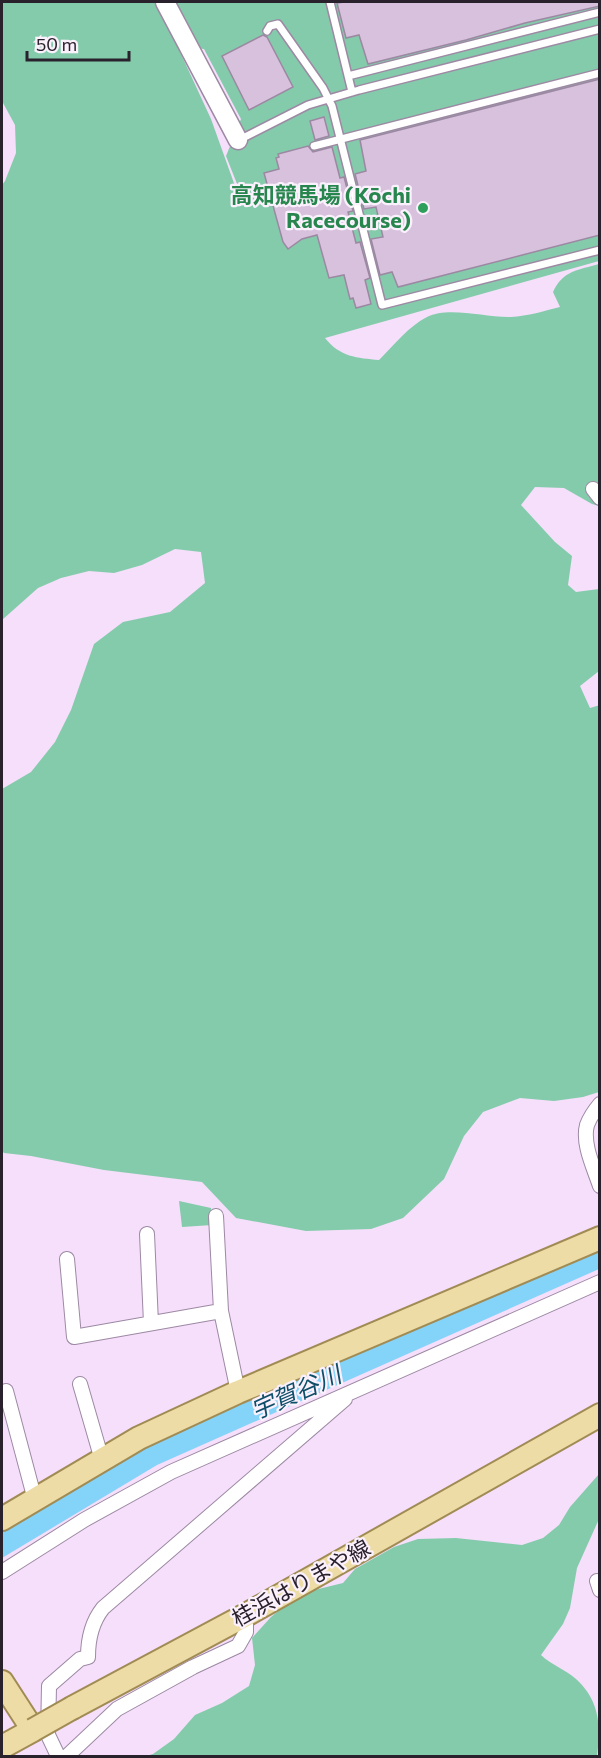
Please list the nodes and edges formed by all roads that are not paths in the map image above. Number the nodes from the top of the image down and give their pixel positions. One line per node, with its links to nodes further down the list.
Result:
1 (165, 2): 15 (street)
2 (330, 2): 11 (lane)
3 (600, 12): 4 (lane)
4 (539, 27): 7 (lane); 8 (lane)
5 (600, 29): 7 (lane)
6 (267, 32): 13 (lane)
7 (544, 43): 9 (lane)
8 (451, 50): 9 (lane); 11 (lane)
9 (456, 65): 12 (lane)
10 (600, 73): 14 (lane)
11 (348, 76): 12 (lane)
12 (352, 92): 13 (lane)
13 (328, 99): 14 (lane); 15 (lane)
14 (341, 139): 16 (lane); 17 (lane)
15 (238, 140)
16 (314, 146)
17 (600, 250)
18 (600, 1104): 19 (street)
19 (596, 1157): 20 (street)
20 (600, 1186)
21 (216, 1216): 26 (street)
22 (147, 1234): 27 (street)
23 (600, 1238): 31 (main road)
24 (67, 1259): 27 (street)
25 (600, 1282): 29 (street)
26 (220, 1311): 27 (street); 31 (street)
27 (151, 1323)
28 (80, 1384): 33 (street)
29 (358, 1388): 36 (street); 43 (street)
30 (6, 1391): 34 (street)
31 (238, 1392): 33 (main road)
32 (600, 1415): 39 (main road, 桂浜はりまや線)
33 (102, 1460): 34 (main road)
34 (35, 1500): 35 (main road)
35 (2, 1519)
36 (2, 1572)
37 (600, 1582): 38 (street)
38 (600, 1590)
39 (243, 1616): 41 (main road, 桂浜はりまや線, bridge); 44 (street)
40 (5, 1688): 41 (main road)
41 (33, 1730): 42 (main road, 桂浜はりまや線)
42 (2, 1747)
43 (58, 1756)
44 (67, 1756)

